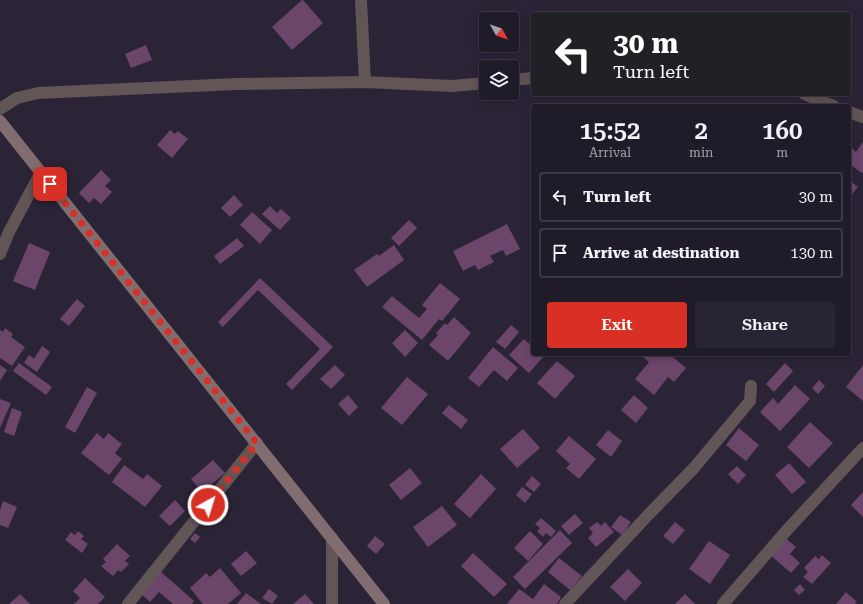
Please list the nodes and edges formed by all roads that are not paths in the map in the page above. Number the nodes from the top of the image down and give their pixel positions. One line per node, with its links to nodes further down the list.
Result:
1 (361, 0): 4 (street)
2 (531, 78): 3 (street)
3 (519, 79)
4 (365, 82): 5 (street); 8 (street)
5 (479, 84)
6 (809, 96): 7 (street)
7 (829, 104)
8 (0, 109)
9 (851, 113): 10 (street)
10 (863, 117)
11 (0, 121): 12 (street)
12 (41, 172): 13 (street); 15 (street)
13 (0, 254)
14 (751, 386): 21 (street)
15 (257, 443): 17 (street); 18 (street)
16 (863, 448): 22 (street)
17 (332, 538): 19 (street); 20 (street)
18 (128, 604)
19 (332, 604)
20 (384, 604)
21 (566, 604)
22 (723, 604)

